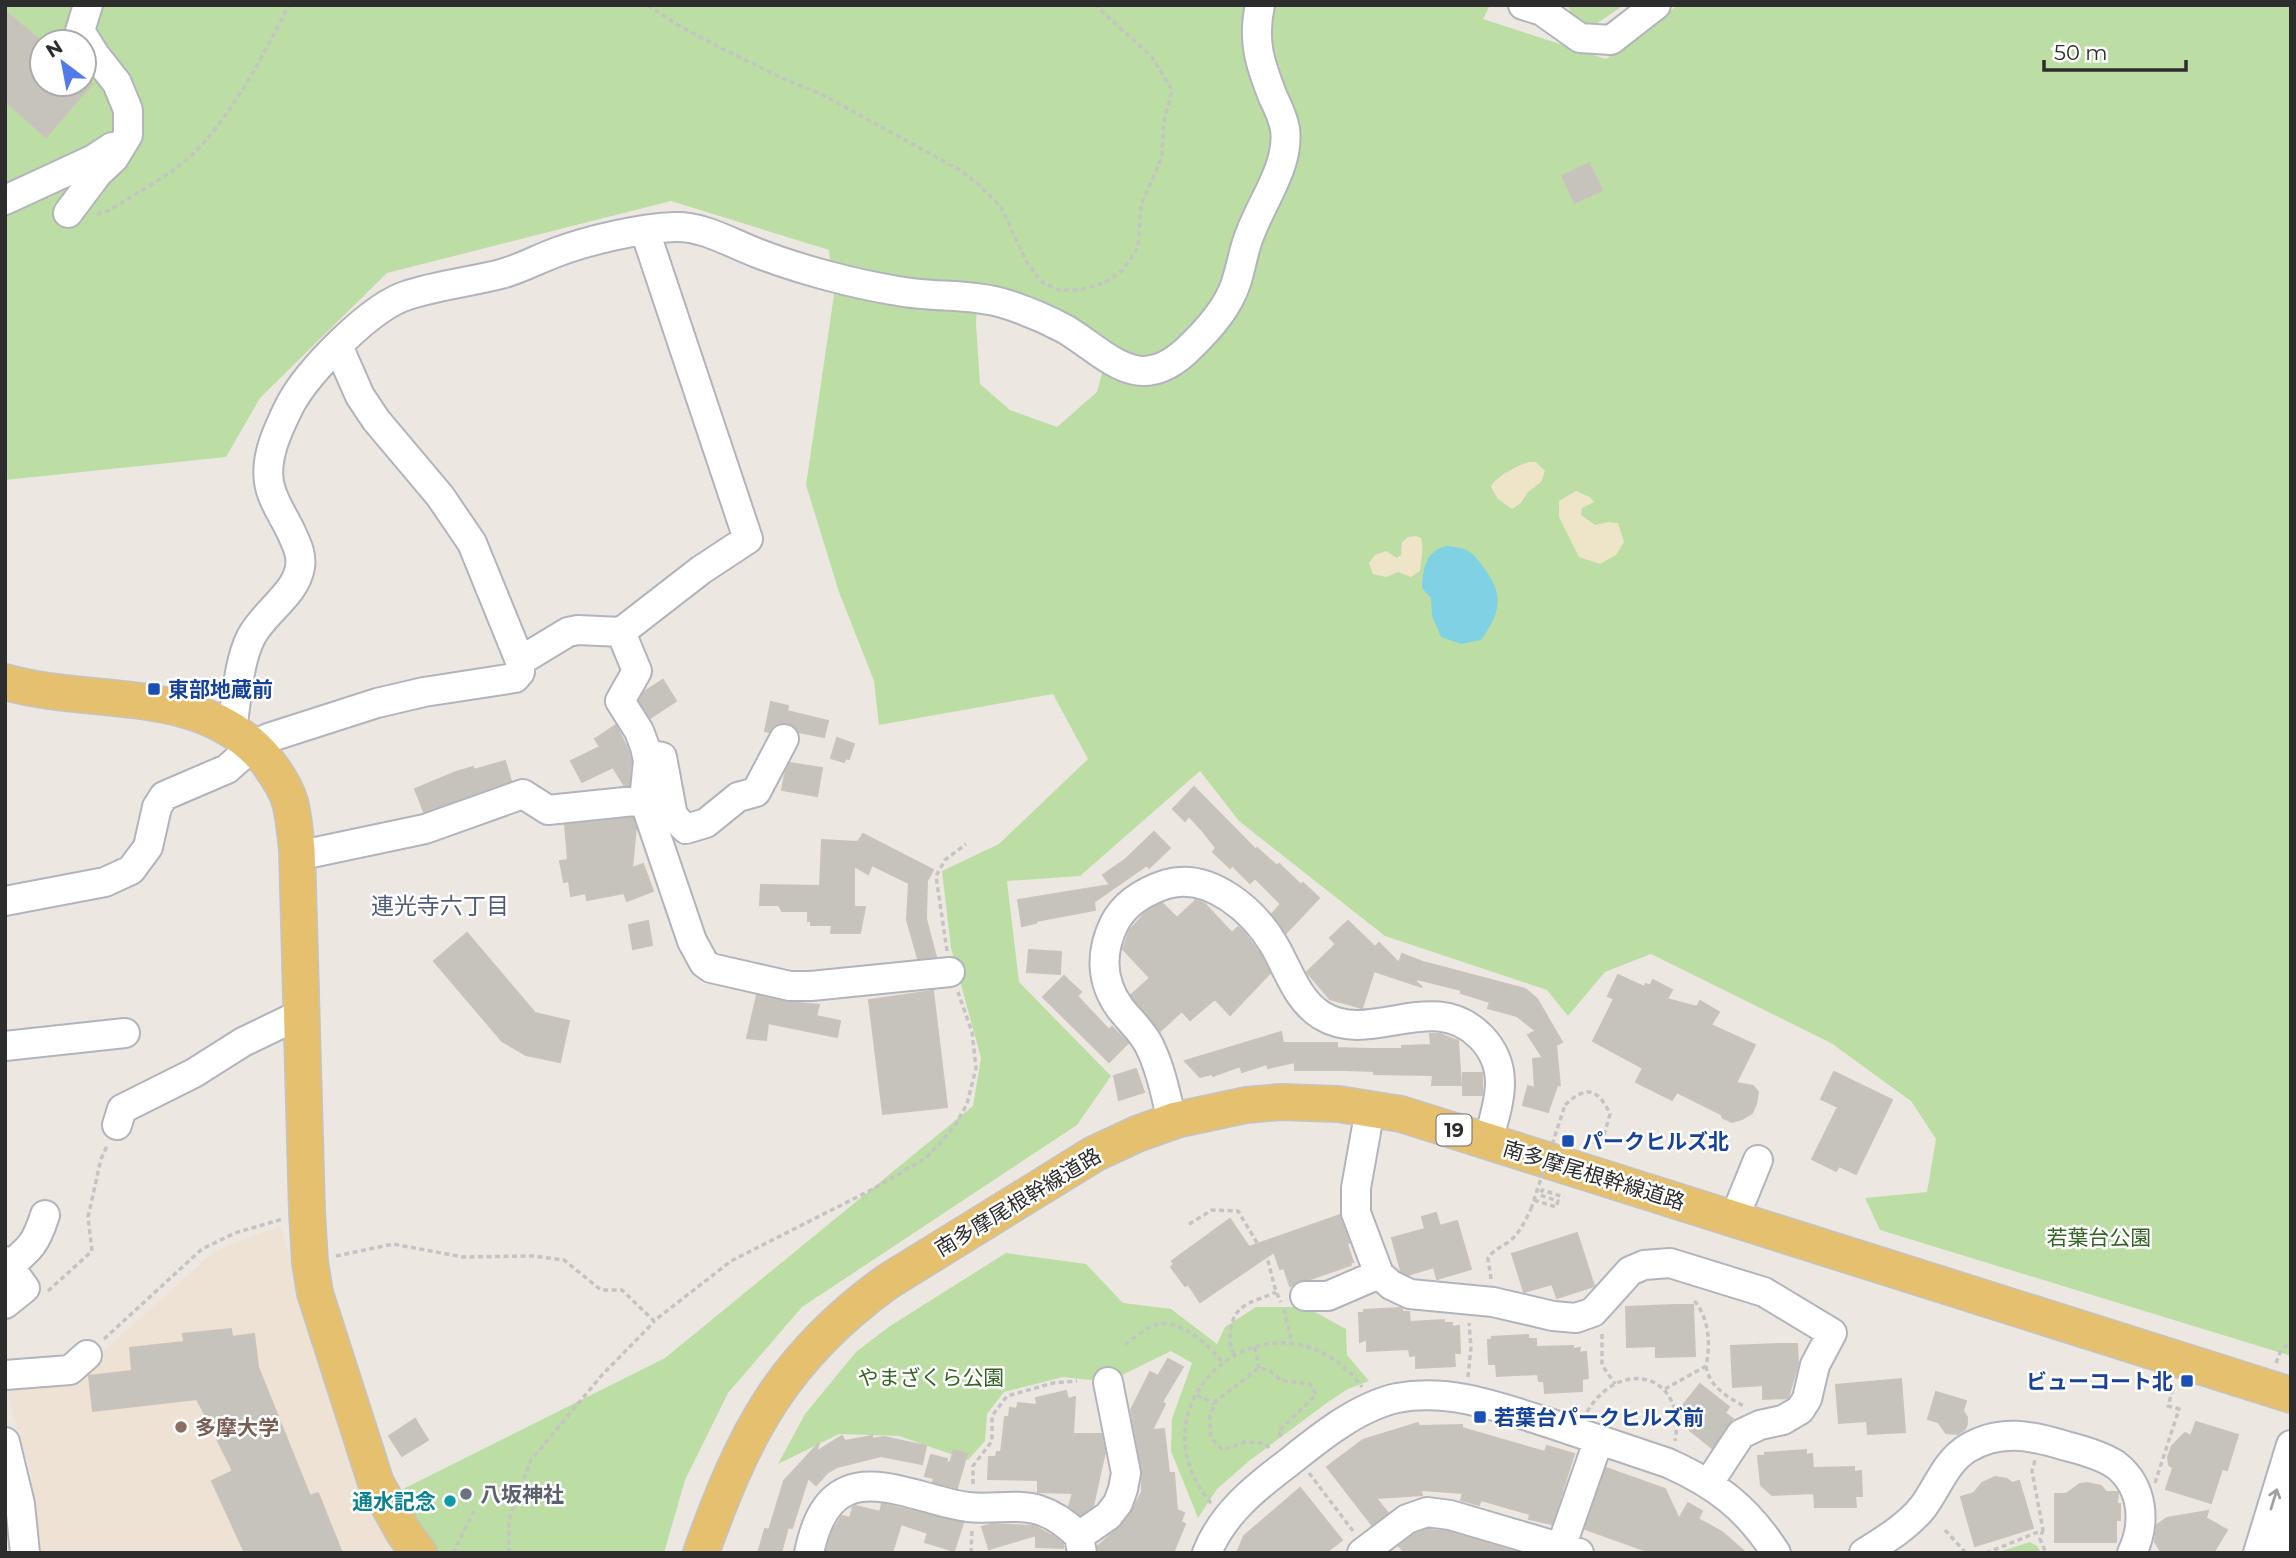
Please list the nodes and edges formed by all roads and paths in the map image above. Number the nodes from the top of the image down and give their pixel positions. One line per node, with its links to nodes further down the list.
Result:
1 (88, 5): 8 (street)
2 (289, 5): 10 (path)
3 (648, 5): 4 (path)
4 (1095, 5)
5 (1260, 5): 11 (street)
6 (1523, 5): 7 (street)
7 (1656, 5)
8 (126, 138): 9 (street); 10 (street)
9 (5, 200)
10 (68, 213)
11 (645, 231): 12 (street); 13 (street)
12 (338, 346): 14 (street); 16 (street)
13 (621, 632): 14 (street); 18 (street)
14 (520, 661): 16 (street)
15 (5, 682): 16 (main road)
16 (243, 737): 21 (main road); 22 (street)
17 (784, 739): 18 (street)
18 (647, 754): 19 (street)
19 (644, 800): 21 (street); 23 (street)
20 (966, 844): 23 (path)
21 (297, 856): 24 (main road)
22 (5, 901)
23 (950, 972): 49 (path)
24 (301, 1014): 29 (street); 35 (main road)
25 (125, 1033): 26 (street)
26 (5, 1046)
27 (1370, 1109): 28 (main road, 南多摩尾根幹線道路 / 19); 30 (main road, 南多摩尾根幹線道路 / 19); 41 (street)
28 (1172, 1121): 30 (street); 81 (main road, 南多摩尾根幹線道路 / 19)
29 (117, 1125): 44 (path)
30 (1488, 1141): 37 (main road, 南多摩尾根幹線道路 / 19)
31 (1600, 1149): 34 (path, bridge)
32 (1758, 1160): 37 (street)
33 (1564, 1197): 34 (path)
34 (1534, 1200): 46 (path, bridge)
35 (307, 1212): 39 (main road); 54 (path)
36 (45, 1215): 40 (street)
37 (1734, 1219): 69 (main road, 南多摩尾根幹線道路 / 19)
38 (1189, 1224): 42 (path)
39 (310, 1262): 49 (path); 93 (main road)
40 (7, 1263): 47 (street)
41 (1379, 1274): 43 (street); 46 (street)
42 (1276, 1292): 52 (path); 55 (path)
43 (1305, 1296)
44 (42, 1297)
45 (1692, 1298): 58 (path)
46 (1481, 1301): 48 (street); 61 (path)
47 (5, 1304)
48 (1593, 1311): 65 (path); 71 (street)
49 (654, 1321): 95 (path)
50 (2291, 1342): 57 (path)
51 (1125, 1344): 56 (path)
52 (1292, 1344): 53 (path); 67 (path)
53 (1255, 1347): 55 (path); 59 (path)
54 (87, 1355): 60 (street)
55 (1234, 1355): 56 (path)
56 (1223, 1363): 68 (path)
57 (2276, 1363)
58 (1706, 1367): 66 (path); 71 (path)
59 (1259, 1368): 70 (path); 74 (path)
60 (5, 1375)
61 (1468, 1377)
62 (1077, 1381): 84 (path)
63 (1108, 1381): 89 (street)
64 (2176, 1382): 83 (path)
65 (1615, 1384): 66 (path); 72 (path)
66 (1665, 1389): 75 (path)
67 (1365, 1391)
68 (1197, 1395): 70 (path); 82 (path)
69 (2291, 1395)
70 (1215, 1404): 77 (path)
71 (1760, 1425): 80 (street)
72 (1592, 1427): 80 (street); 90 (street); 100 (street)
73 (2043, 1439): 83 (street); 88 (path); 102 (street)
74 (1286, 1441)
75 (1675, 1443)
76 (2291, 1445): 107 (street, one-way to 76)
77 (1271, 1451)
78 (7, 1455): 92 (street)
79 (1307, 1471): 91 (path)
80 (1709, 1484): 101 (street)
81 (728, 1485): 96 (main road, 南多摩尾根幹線道路 / 19); 97 (main road, 南多摩尾根幹線道路 / 19)
82 (1212, 1505)
83 (2141, 1505): 106 (street)
84 (973, 1508): 89 (street); 98 (street); 99 (path)
85 (474, 1511): 94 (path)
86 (2291, 1514): 108 (street)
87 (1945, 1530): 103 (path)
88 (2043, 1530): 104 (path); 105 (path)
89 (1080, 1545)
90 (1566, 1551): 91 (street)
91 (1366, 1552)
92 (25, 1553)
93 (419, 1553)
94 (453, 1553)
95 (509, 1553)
96 (701, 1553)
97 (714, 1553)
98 (808, 1553)
99 (971, 1553)
100 (1207, 1553)
101 (1776, 1553)
102 (1864, 1553)
103 (1966, 1553)
104 (1986, 1553)
105 (2046, 1553)
106 (2132, 1553)
107 (2258, 1553)
108 (2278, 1553)

